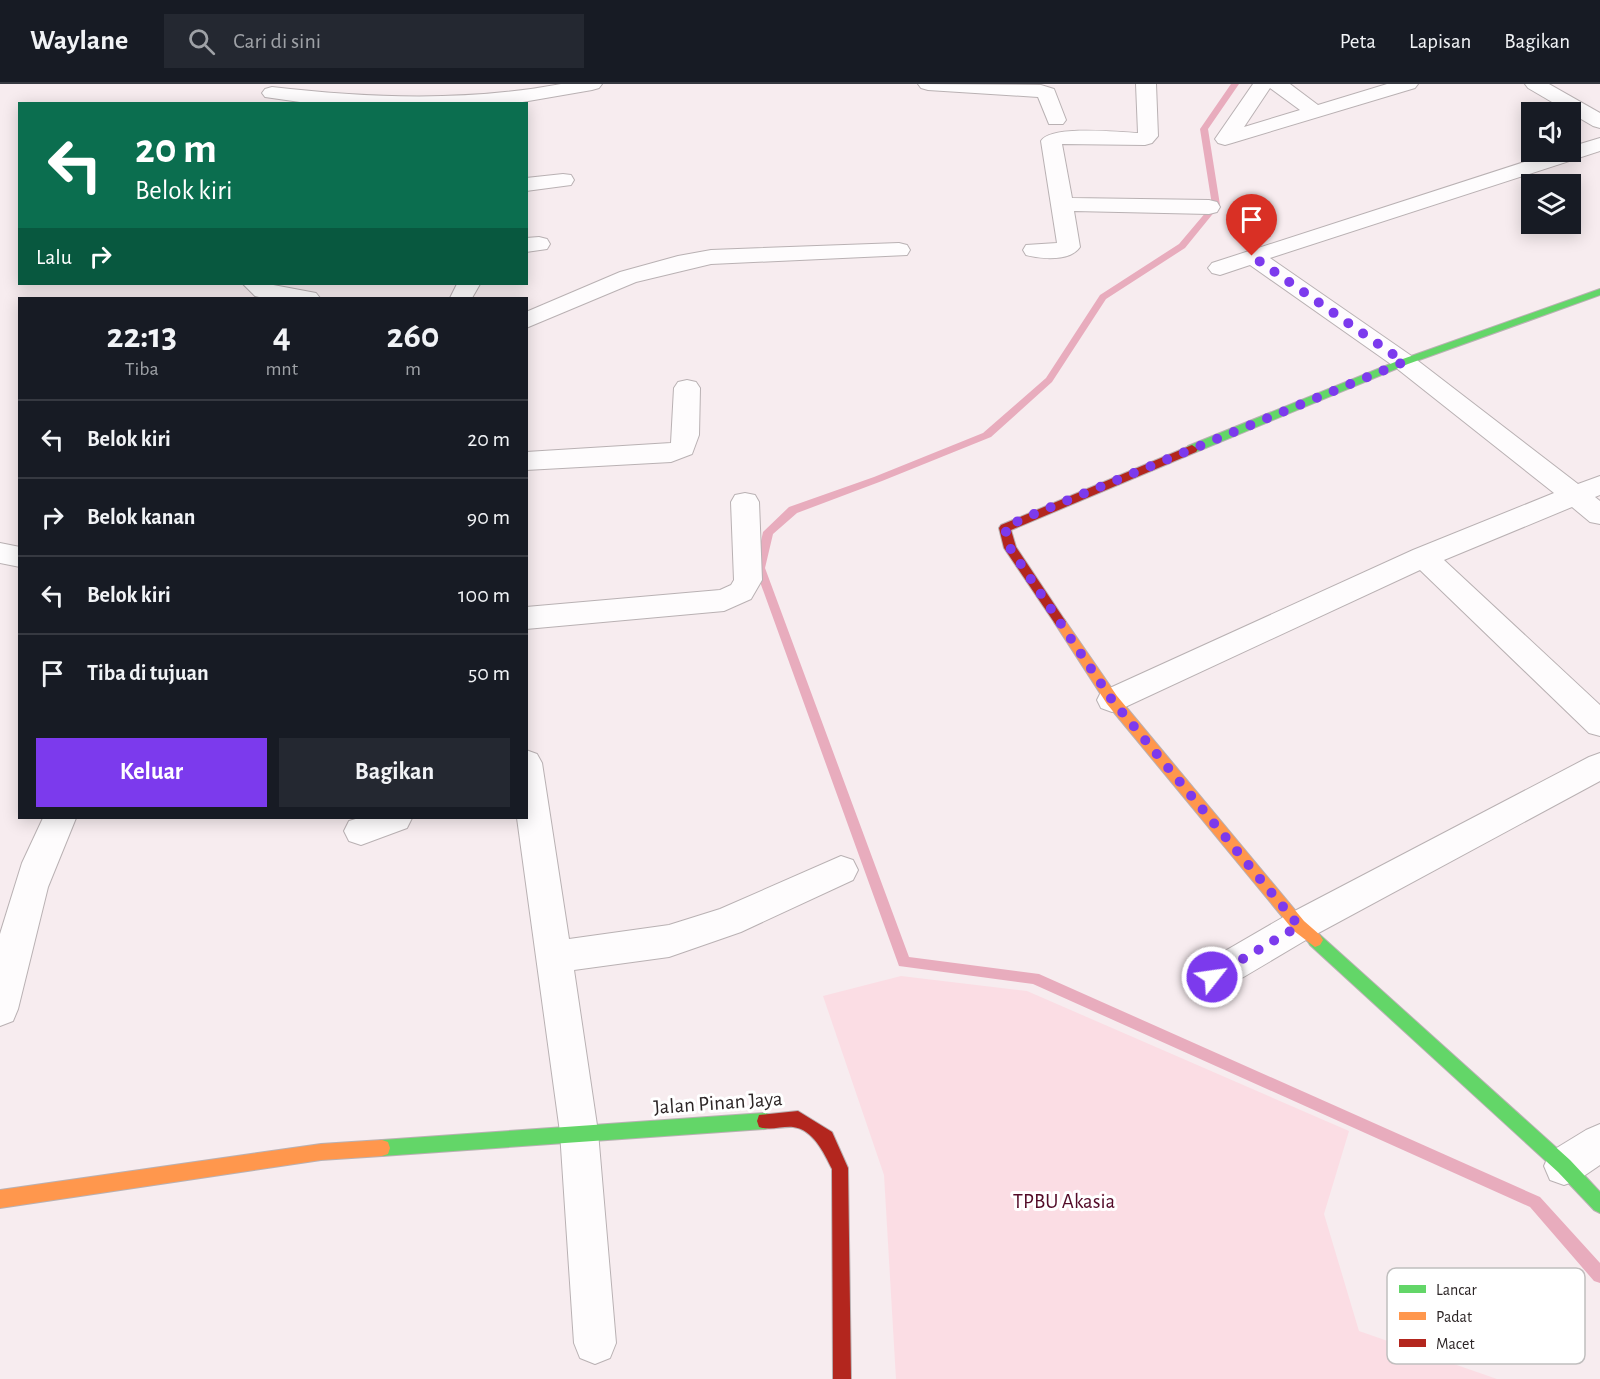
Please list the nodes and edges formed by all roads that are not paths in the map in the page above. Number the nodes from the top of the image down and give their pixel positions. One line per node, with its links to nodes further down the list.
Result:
1 (592, 84): 9 (street)
2 (928, 84): 13 (street)
3 (1146, 84): 18 (street)
4 (1263, 84): 12 (street)
5 (1277, 84): 12 (street)
6 (1408, 84): 12 (street)
7 (1535, 84): 14 (street)
8 (273, 93): 10 (street)
9 (508, 101): 11 (street)
10 (358, 102)
11 (444, 102)
12 (1315, 112)
13 (1056, 120)
14 (1600, 122)
15 (1600, 144): 22 (street)
16 (563, 180): 17 (street)
17 (528, 185)
18 (1062, 204): 19 (street); 21 (street)
19 (1209, 207)
20 (899, 250): 27 (street)
21 (1034, 250)
22 (1252, 256): 23 (street); 28 (street)
23 (1220, 268)
24 (256, 285): 26 (street)
25 (1600, 292): 28 (street)
26 (302, 297)
27 (528, 332)
28 (1404, 362): 31 (street); 38 (street)
29 (687, 388): 30 (street)
30 (528, 461)
31 (1587, 490): 33 (street); 36 (street)
32 (745, 502): 37 (street)
33 (1600, 515)
34 (0, 553): 35 (street)
35 (18, 557)
36 (1423, 557): 38 (street); 39 (street)
37 (528, 618)
38 (1112, 700): 46 (street)
39 (1600, 724)
40 (1600, 766): 46 (street)
41 (528, 783): 47 (street)
42 (58, 819): 49 (street)
43 (392, 819): 44 (street)
44 (361, 831)
45 (841, 870): 47 (street)
46 (1299, 926): 48 (street); 52 (street)
47 (555, 957): 50 (street)
48 (1212, 977)
49 (0, 1009)
50 (579, 1132): 53 (street, Jalan Pinan Jaya); 55 (street); 56 (street, Jalan Pinan Jaya)
51 (1600, 1143): 52 (street)
52 (1564, 1166): 54 (street)
53 (0, 1199)
54 (1600, 1204)
55 (595, 1343)
56 (842, 1379)

